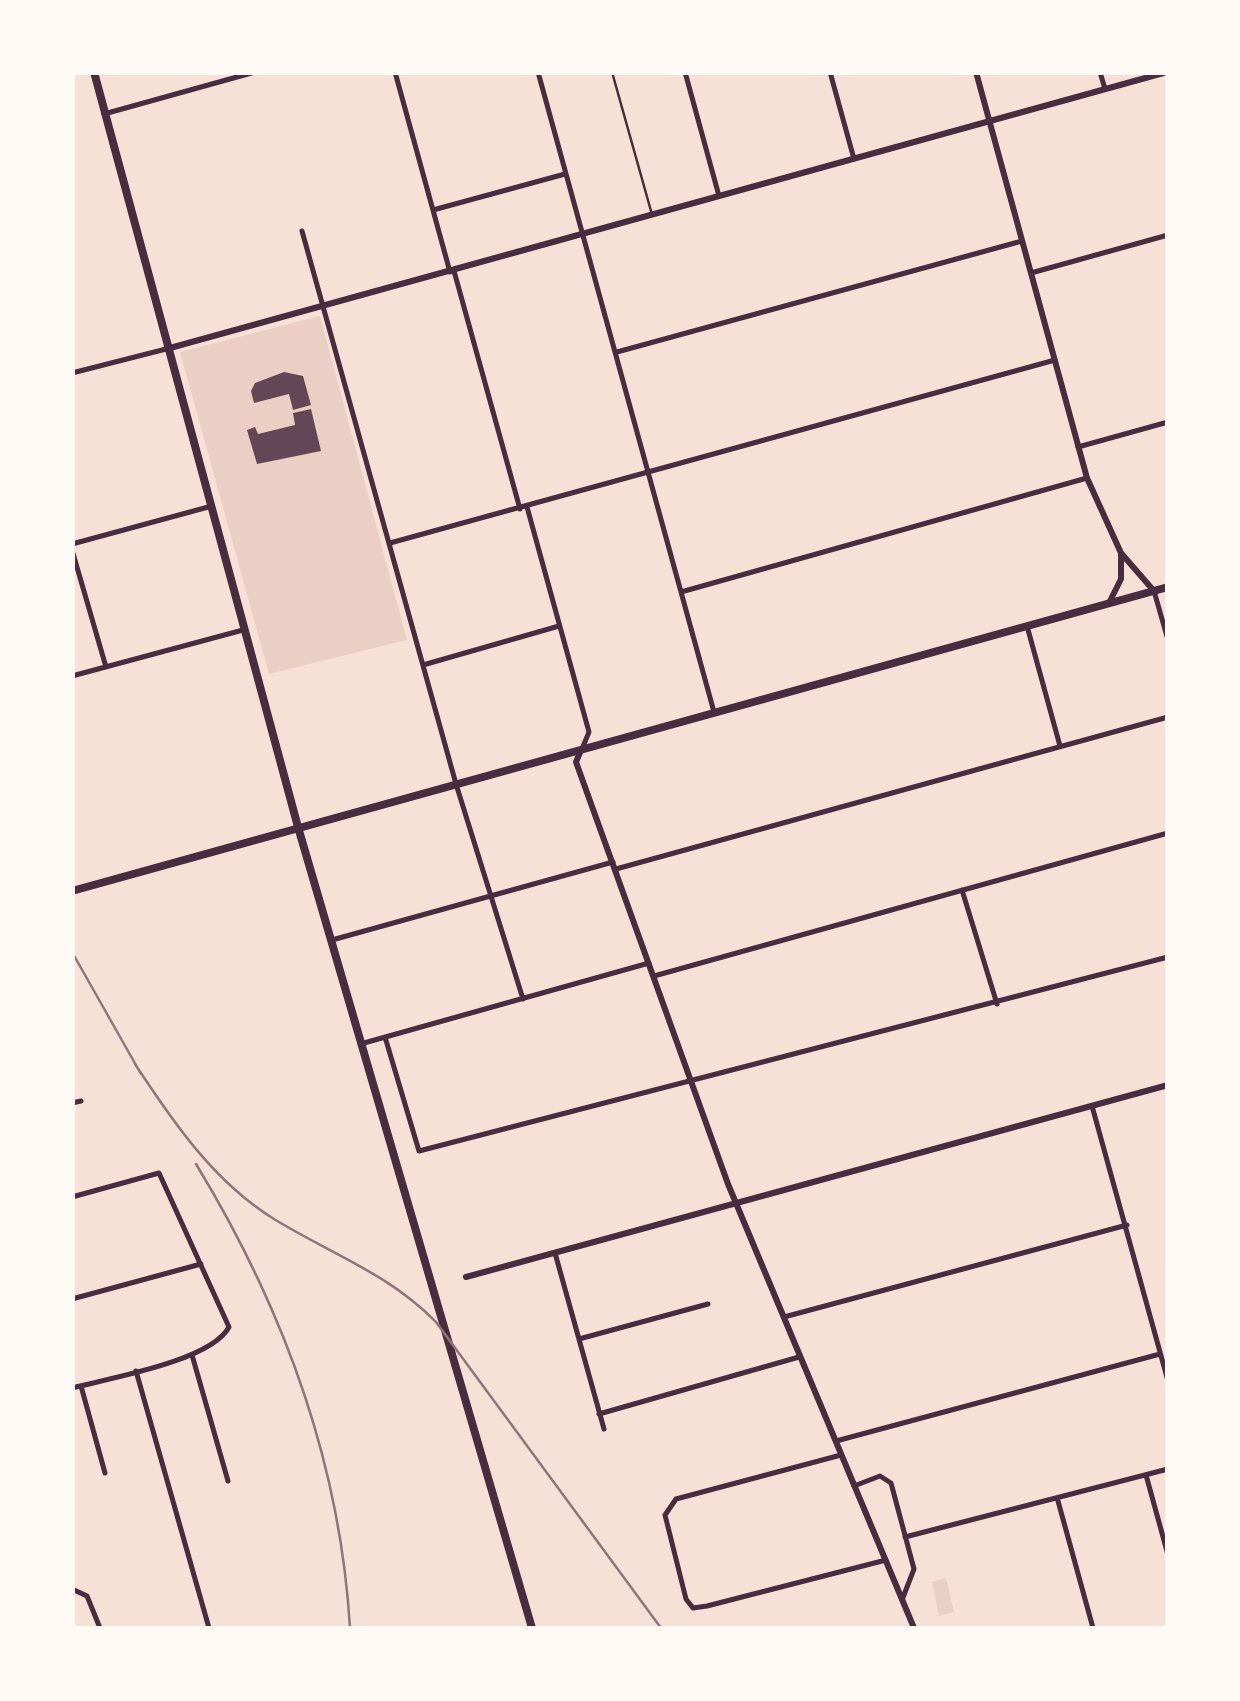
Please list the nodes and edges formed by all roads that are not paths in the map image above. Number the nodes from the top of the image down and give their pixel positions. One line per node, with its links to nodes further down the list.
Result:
1 (94, 72): 12 (main road)
2 (254, 72): 12 (street)
3 (395, 72): 17 (street)
4 (538, 72): 15 (street)
5 (612, 72): 18 (lane)
6 (685, 72): 16 (street)
7 (830, 72): 14 (street)
8 (976, 72): 13 (street)
9 (1100, 72): 11 (street)
10 (1168, 72): 11 (street)
11 (1105, 90): 13 (street)
12 (104, 114): 26 (main road)
13 (989, 121): 14 (street); 22 (street)
14 (854, 159): 16 (street)
15 (565, 174): 17 (street); 20 (street)
16 (719, 196): 18 (street)
17 (434, 210): 23 (street)
18 (652, 214): 20 (street)
19 (302, 231): 25 (street)
20 (582, 234): 23 (street); 27 (street)
21 (1168, 235): 24 (street)
22 (1022, 241): 24 (street); 27 (street)
23 (452, 271): 25 (street); 35 (street)
24 (1031, 273): 28 (street)
25 (322, 306): 26 (street); 36 (street)
26 (170, 348): 29 (street); 34 (main road)
27 (617, 352): 32 (street)
28 (1055, 360): 31 (street); 32 (street)
29 (72, 373)
30 (1168, 422): 31 (street)
31 (1078, 447): 33 (street)
32 (649, 472): 35 (street); 41 (street)
33 (1087, 478): 38 (street); 41 (street)
34 (212, 506): 37 (street); 45 (main road)
35 (523, 508): 36 (street); 43 (street)
36 (390, 543): 47 (street)
37 (72, 547): 48 (street)
38 (1121, 553): 40 (street); 42 (street)
39 (1168, 587): 40 (main road)
40 (1154, 591): 42 (main road); 46 (street)
41 (681, 592): 50 (street)
42 (1110, 603): 44 (main road)
43 (560, 626): 47 (street); 53 (street)
44 (1027, 626): 50 (main road); 52 (street)
45 (245, 629): 48 (street); 55 (main road)
46 (1168, 640)
47 (423, 664): 54 (street)
48 (106, 668): 49 (street)
49 (72, 676)
50 (714, 712): 53 (main road)
51 (1168, 717): 52 (street)
52 (1060, 746): 57 (street)
53 (582, 749): 54 (main road); 57 (street)
54 (456, 784): 55 (main road); 60 (street)
55 (298, 827): 59 (main road); 61 (main road)
56 (1168, 833): 58 (street)
57 (615, 866): 60 (street); 63 (street)
58 (962, 890): 64 (street); 66 (street)
59 (72, 892)
60 (492, 896): 61 (street); 65 (street)
61 (332, 940): 68 (main road)
62 (1168, 957): 66 (street)
63 (649, 963): 64 (street); 65 (street)
64 (654, 976): 69 (street)
65 (522, 999): 67 (street)
66 (998, 1004): 69 (street)
67 (386, 1037): 68 (street); 69 (street)
68 (364, 1046): 108 (main road)
69 (692, 1081): 75 (street)
70 (1168, 1085): 73 (street)
71 (81, 1101): 72 (street)
72 (72, 1104)
73 (1092, 1106): 75 (street); 76 (street)
74 (72, 1198): 78 (street)
75 (736, 1203): 77 (street); 82 (street)
76 (1126, 1225): 82 (street); 85 (street)
77 (555, 1254): 79 (street); 83 (street)
78 (201, 1264): 80 (street); 84 (street)
79 (466, 1278)
80 (72, 1300)
81 (708, 1304): 83 (street)
82 (784, 1317): 86 (street)
83 (579, 1338): 91 (street)
84 (192, 1355): 87 (street); 98 (street)
85 (1163, 1356): 88 (street); 93 (street)
86 (800, 1357): 91 (street); 93 (street)
87 (136, 1370): 89 (street); 107 (street)
88 (1168, 1380)
89 (81, 1386): 90 (street); 96 (street)
90 (72, 1388)
91 (599, 1414): 92 (street)
92 (604, 1430)
93 (836, 1442): 94 (street)
94 (842, 1455): 99 (street); 103 (street)
95 (1168, 1469): 97 (street)
96 (105, 1474)
97 (1146, 1475): 100 (street); 102 (street)
98 (228, 1481)
99 (854, 1486): 101 (street); 103 (street)
100 (1058, 1500): 101 (street); 110 (street)
101 (906, 1537): 105 (street)
102 (1168, 1555)
103 (886, 1560): 105 (street)
104 (72, 1588): 106 (street)
105 (902, 1600): 109 (street)
106 (100, 1628)
107 (208, 1628)
108 (532, 1628)
109 (914, 1628)
110 (1093, 1628)

